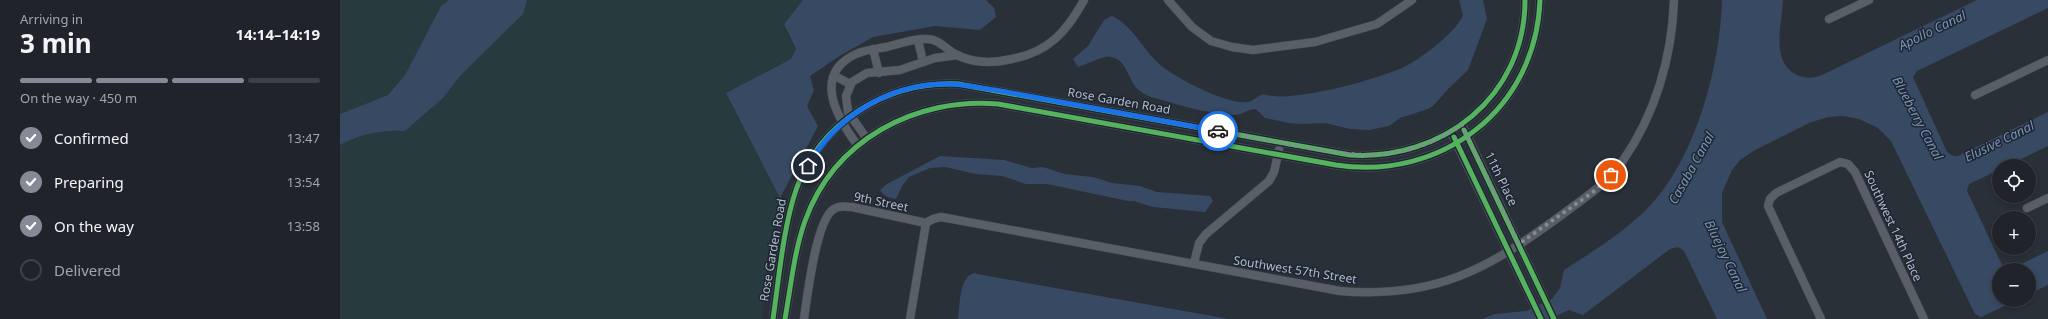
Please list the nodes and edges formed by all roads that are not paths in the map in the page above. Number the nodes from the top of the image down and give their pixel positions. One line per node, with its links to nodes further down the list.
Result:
1 (1084, 0): 11 (street)
2 (1168, 0): 3 (street)
3 (1412, 0)
4 (1525, 0): 20 (street, Rose Garden Road)
5 (1540, 0): 22 (street, Rose Garden Road)
6 (1674, 0): 31 (street, Southwest 57th Street)
7 (1869, 0): 8 (street)
8 (1830, 19)
9 (918, 40): 10 (street); 11 (street); 13 (street)
10 (873, 49): 14 (street); 15 (street)
11 (958, 56): 13 (street)
12 (2048, 60): 17 (street)
13 (923, 62): 14 (street)
14 (879, 73): 16 (street)
15 (835, 76): 16 (street); 19 (street)
16 (850, 84): 18 (street)
17 (1974, 95)
18 (851, 116): 19 (street, Rose Garden Road); 23 (street); 24 (street, Rose Garden Road)
19 (841, 124): 26 (street); 34 (street, Rose Garden Road)
20 (1462, 125): 21 (street, Rose Garden Road); 22 (street, 11th Place)
21 (1451, 132): 24 (street, Rose Garden Road); 25 (street, 11th Place)
22 (1468, 136): 25 (street, Rose Garden Road); 31 (street, 11th Place)
23 (868, 139): 26 (street, Rose Garden Road); 27 (street, Rose Garden Road)
24 (1280, 143): 27 (street)
25 (1457, 144): 27 (street, Rose Garden Road); 32 (street, 11th Place)
26 (858, 146): 35 (street, Rose Garden Road)
27 (1278, 154): 33 (street)
28 (2048, 198): 29 (street)
29 (2027, 208)
30 (926, 223): 33 (street, Southwest 57th Street); 36 (street, 9th Street); 37 (street)
31 (1519, 244): 32 (street, Southwest 57th Street); 39 (street, 11th Place)
32 (1509, 251): 33 (street, Southwest 57th Street); 38 (street, 11th Place)
33 (1194, 263)
34 (773, 319)
35 (785, 319)
36 (804, 319)
37 (910, 319)
38 (1541, 319)
39 (1554, 319)
40 (1821, 319): 41 (street, Southwest 14th Place)
41 (1924, 319)

